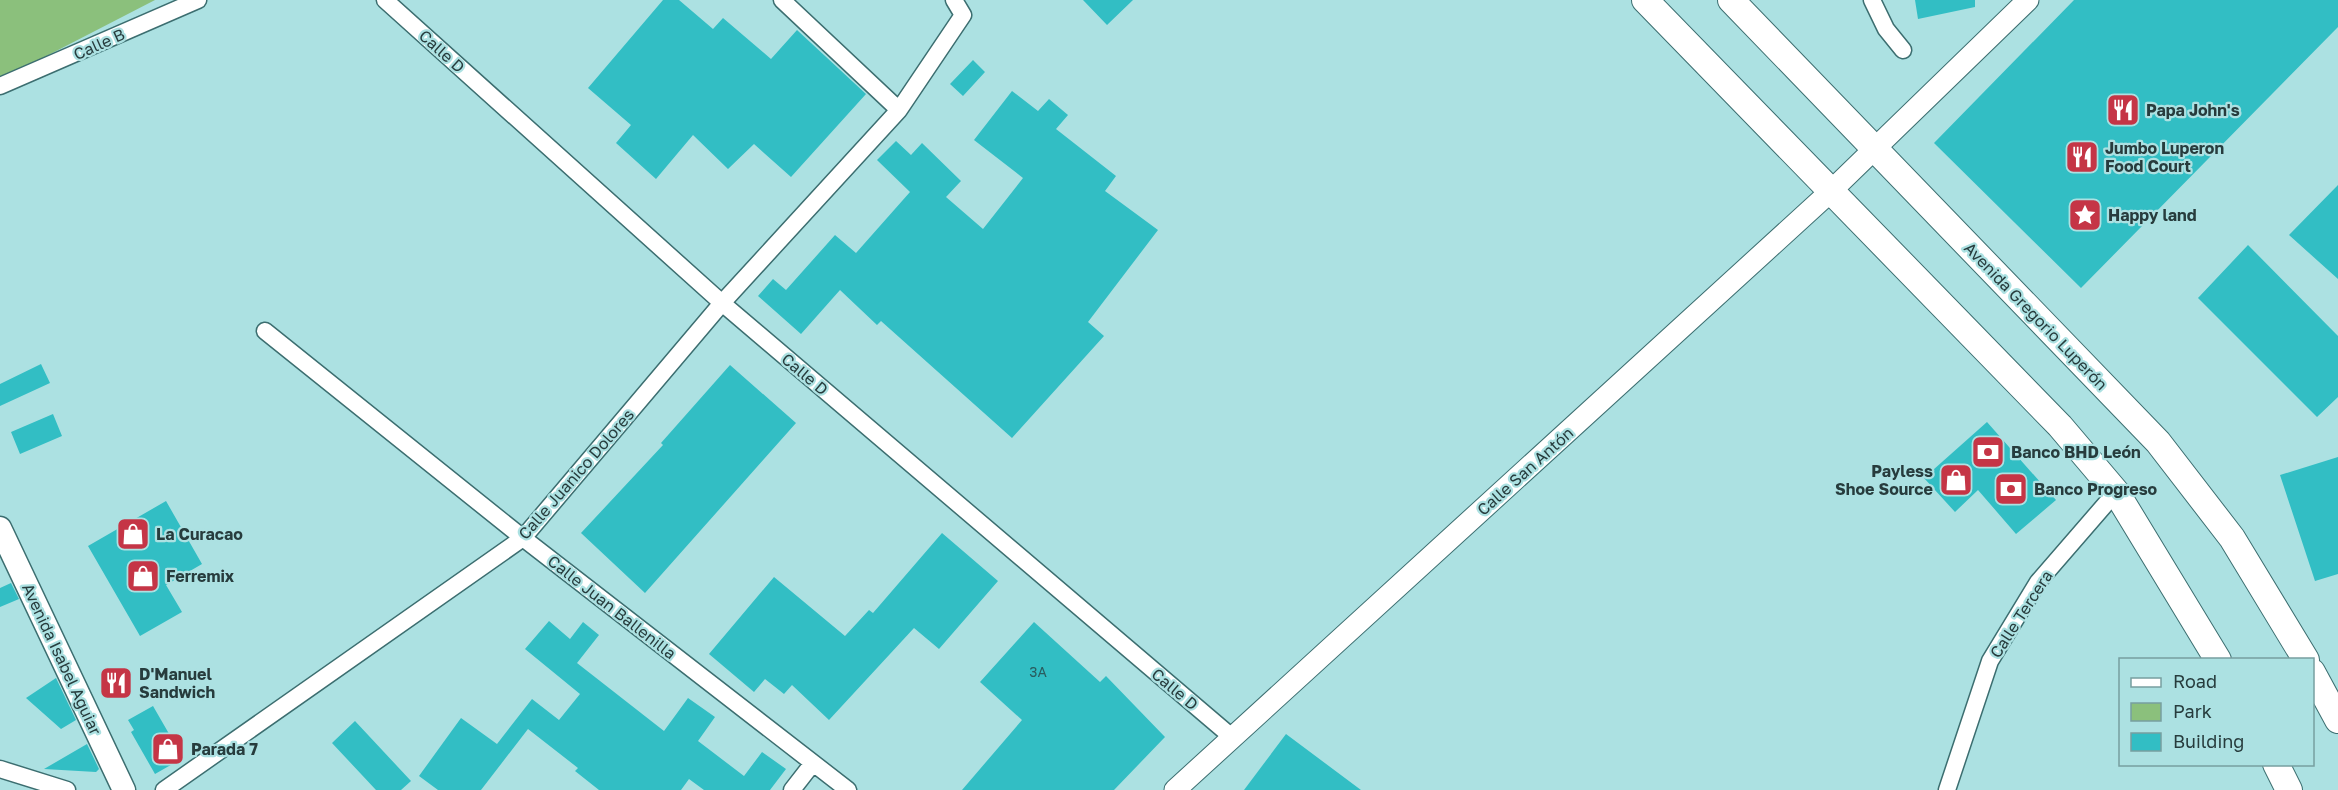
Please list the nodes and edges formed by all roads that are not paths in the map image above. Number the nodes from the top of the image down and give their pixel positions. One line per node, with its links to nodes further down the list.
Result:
1 (782, 0): 11 (street)
2 (954, 0): 11 (street, Calle Juanico Dolores)
3 (1645, 0): 13 (main road)
4 (1731, 0): 12 (main road, Avenida Gregorio Luperón)
5 (1872, 0): 9 (street)
6 (2028, 0): 12 (street, Calle San Antón)
7 (191, 1): 10 (street, Calle B)
8 (393, 2): 14 (street, Calle D)
9 (1904, 50)
10 (0, 86)
11 (899, 110): 14 (street, Calle Juanico Dolores)
12 (1874, 150): 13 (street, Calle San Antón); 20 (main road, Avenida Gregorio Luperón)
13 (1830, 192): 16 (main road); 23 (street, Calle San Antón)
14 (722, 303): 18 (street, Calle Juanico Dolores); 23 (street, Calle D)
15 (265, 331): 18 (street, Calle Juan Ballenilla)
16 (2116, 492): 19 (main road); 33 (street, Calle Tercera)
17 (0, 528): 28 (main road, Avenida Isabel Aguiar)
18 (523, 538): 24 (street, Calle Juan Ballenilla); 29 (street, Calle Juanico Dolores)
19 (2217, 658)
20 (2305, 658)
21 (2314, 674): 22 (main road)
22 (2338, 720)
23 (1233, 738): 32 (street, Calle San Antón)
24 (813, 763): 30 (street); 31 (street, Calle Juan Ballenilla)
25 (2277, 766): 34 (main road)
26 (0, 769): 27 (street)
27 (67, 790)
28 (124, 790)
29 (164, 790)
30 (792, 790)
31 (849, 790)
32 (1175, 790)
33 (1947, 790)
34 (2289, 790)

